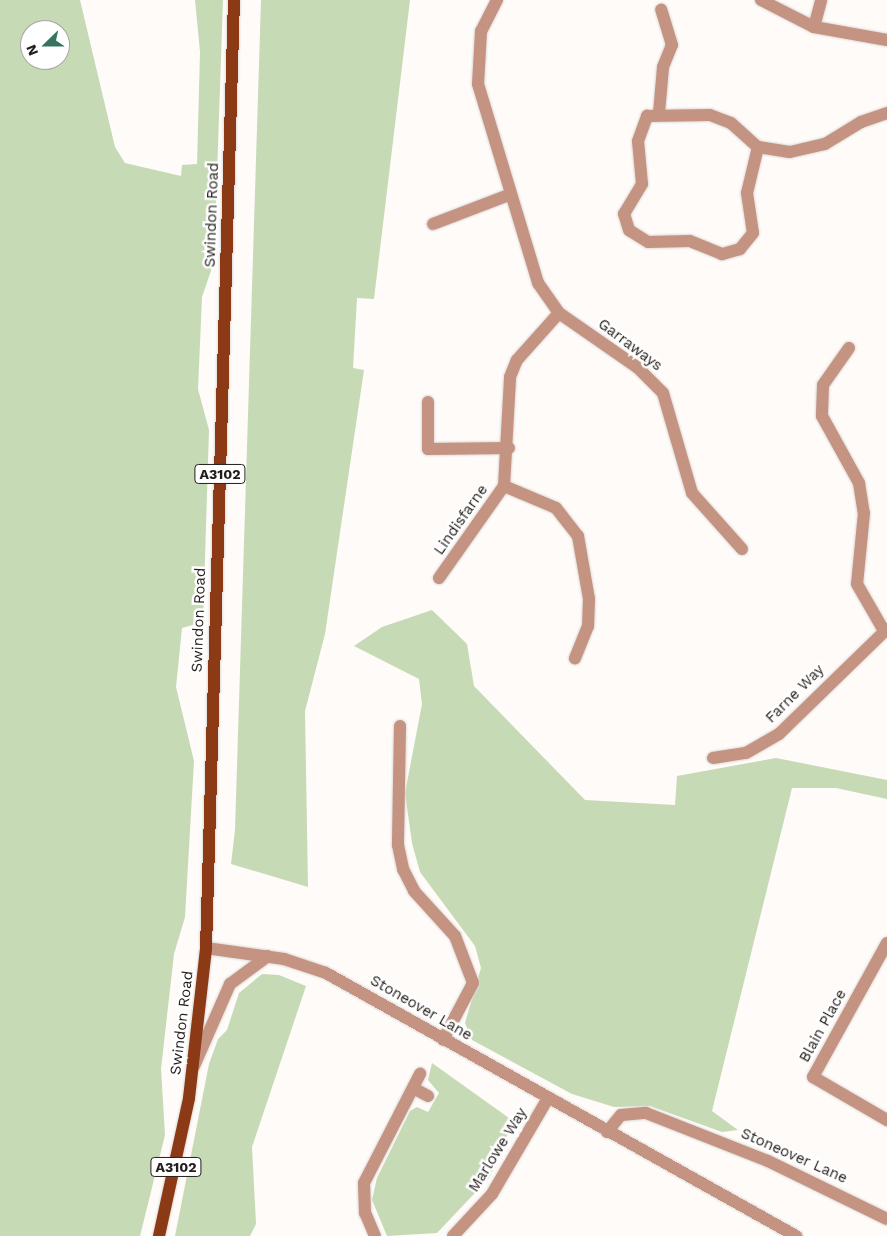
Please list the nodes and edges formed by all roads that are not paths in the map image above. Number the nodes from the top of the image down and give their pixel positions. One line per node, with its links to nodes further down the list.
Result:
1 (234, 0): 25 (main road, Swindon Road / A3102)
2 (497, 0): 11 (street, Garraways)
3 (761, 0): 6 (street)
4 (820, 0): 6 (street)
5 (661, 10): 8 (street)
6 (814, 27): 7 (street)
7 (887, 40)
8 (659, 113): 10 (street); 10 (street)
9 (887, 113): 10 (street)
10 (758, 147)
11 (509, 195): 12 (street); 13 (street, Garraways)
12 (433, 224)
13 (559, 313): 16 (street, Lindisfarne); 18 (street, Garraways)
14 (849, 348): 20 (street)
15 (428, 402): 16 (street)
16 (509, 448): 17 (street, Lindisfarne)
17 (504, 486): 19 (street, Lindisfarne); 21 (street)
18 (742, 550)
19 (439, 578)
20 (885, 630): 23 (street, Farne Way)
21 (575, 658)
22 (400, 726): 27 (street)
23 (713, 758)
24 (887, 943): 33 (street, Blain Place)
25 (206, 948): 26 (street, Stoneover Lane); 28 (main road, Swindon Road / A3102)
26 (268, 956): 27 (street, Stoneover Lane); 28 (street)
27 (443, 1040): 32 (street, Stoneover Lane)
28 (193, 1068): 36 (main road, Swindon Road / A3102)
29 (420, 1074): 30 (street)
30 (413, 1088): 31 (street); 37 (street)
31 (428, 1096)
32 (547, 1100): 34 (street, Stoneover Lane); 38 (street, Marlowe Way)
33 (887, 1120)
34 (607, 1132): 35 (street, Stoneover Lane); 39 (street, Stoneover Lane)
35 (887, 1219)
36 (159, 1236)
37 (376, 1236)
38 (453, 1236)
39 (796, 1236)

